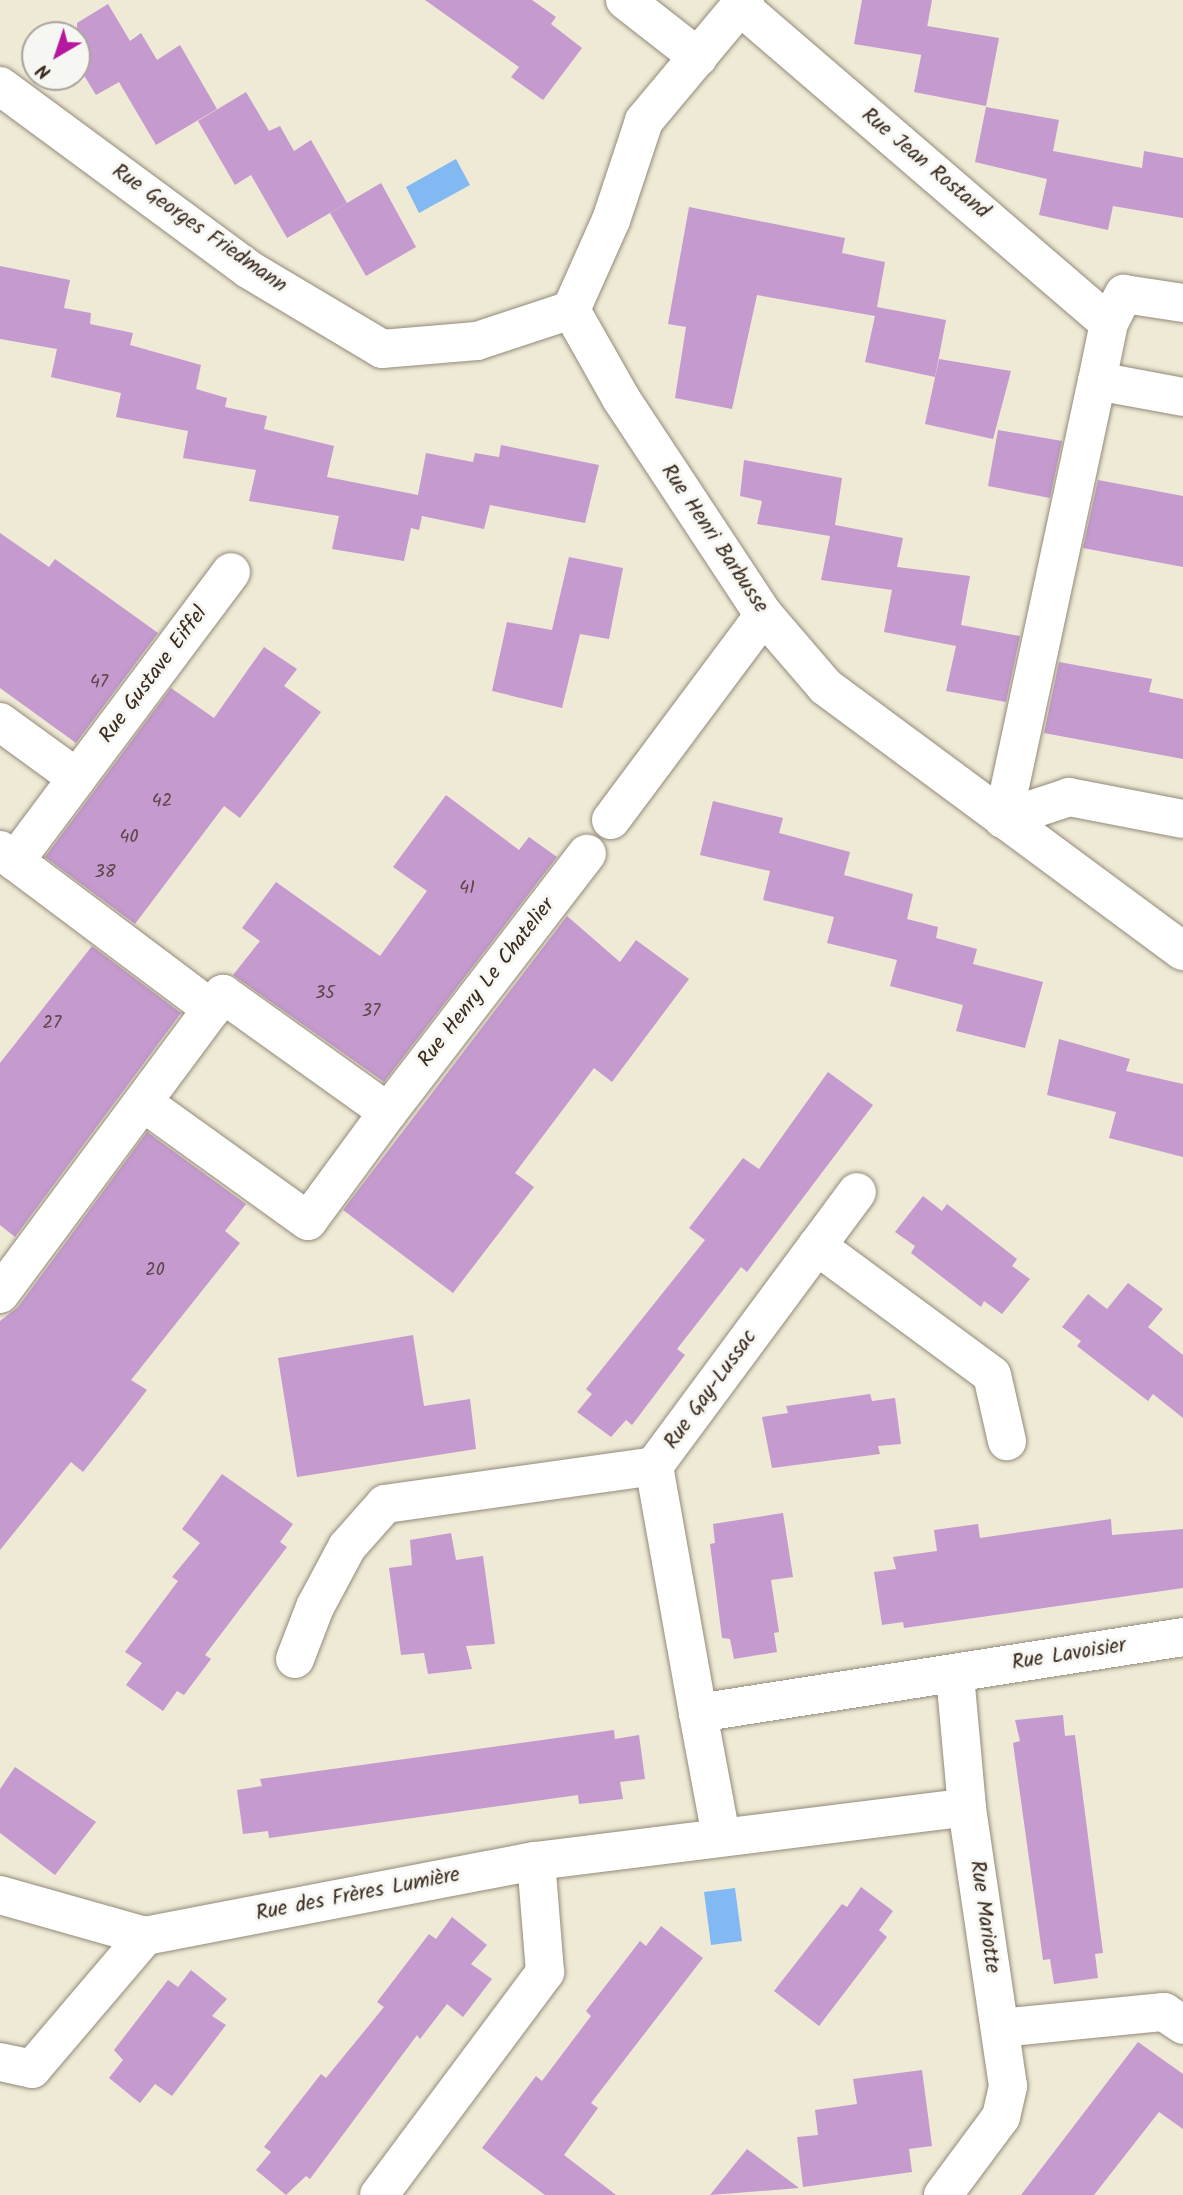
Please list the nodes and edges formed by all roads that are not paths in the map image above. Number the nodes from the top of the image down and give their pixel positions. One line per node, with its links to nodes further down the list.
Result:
1 (625, 0): 3 (street)
2 (742, 3): 3 (street); 7 (street, Rue Jean Rostand)
3 (698, 57): 6 (street)
4 (0, 86): 6 (street, Rue Georges Friedmann)
5 (1183, 303): 7 (street)
6 (571, 310): 11 (street, Rue Henri Barbusse)
7 (1110, 323): 8 (street)
8 (1097, 382): 9 (street); 14 (street)
9 (1183, 397)
10 (231, 572): 13 (street, Rue Gustave Eiffel)
11 (764, 615): 14 (street, Rue Henri Barbusse); 16 (street)
12 (0, 722): 13 (street)
13 (77, 778): 18 (street, Rue Gustave Eiffel)
14 (1003, 819): 15 (street); 19 (street, Rue Henri Barbusse)
15 (1183, 819)
16 (611, 820)
17 (587, 854): 22 (street, Rue Henry Le Chatelier)
18 (8, 855): 20 (street)
19 (1180, 943)
20 (212, 1009): 21 (street); 22 (street)
21 (144, 1102): 22 (street, Rue Henry Le Chatelier); 25 (street)
22 (388, 1112)
23 (857, 1192): 24 (street, Rue Gay-Lussac)
24 (817, 1246): 26 (street); 27 (street, Rue Gay-Lussac)
25 (0, 1294)
26 (1007, 1441)
27 (654, 1466): 29 (street, Rue Gay-Lussac); 31 (street)
28 (1183, 1637): 30 (street, Rue Lavoisier)
29 (295, 1660)
30 (955, 1674): 31 (street, Rue Lavoisier); 32 (street, Rue Mariotte)
31 (698, 1713): 33 (street)
32 (967, 1807): 33 (street, Rue des Frères Lumière); 38 (street, Rue Mariotte)
33 (722, 1836): 34 (street, Rue des Frères Lumière)
34 (536, 1861): 36 (street, Rue des Frères Lumière); 40 (street)
35 (0, 1895): 36 (street, Rue des Frères Lumière)
36 (145, 1936): 39 (street)
37 (1183, 2025): 38 (street)
38 (1000, 2028): 41 (street, Rue Mariotte)
39 (0, 2062)
40 (379, 2195)
41 (943, 2195)

